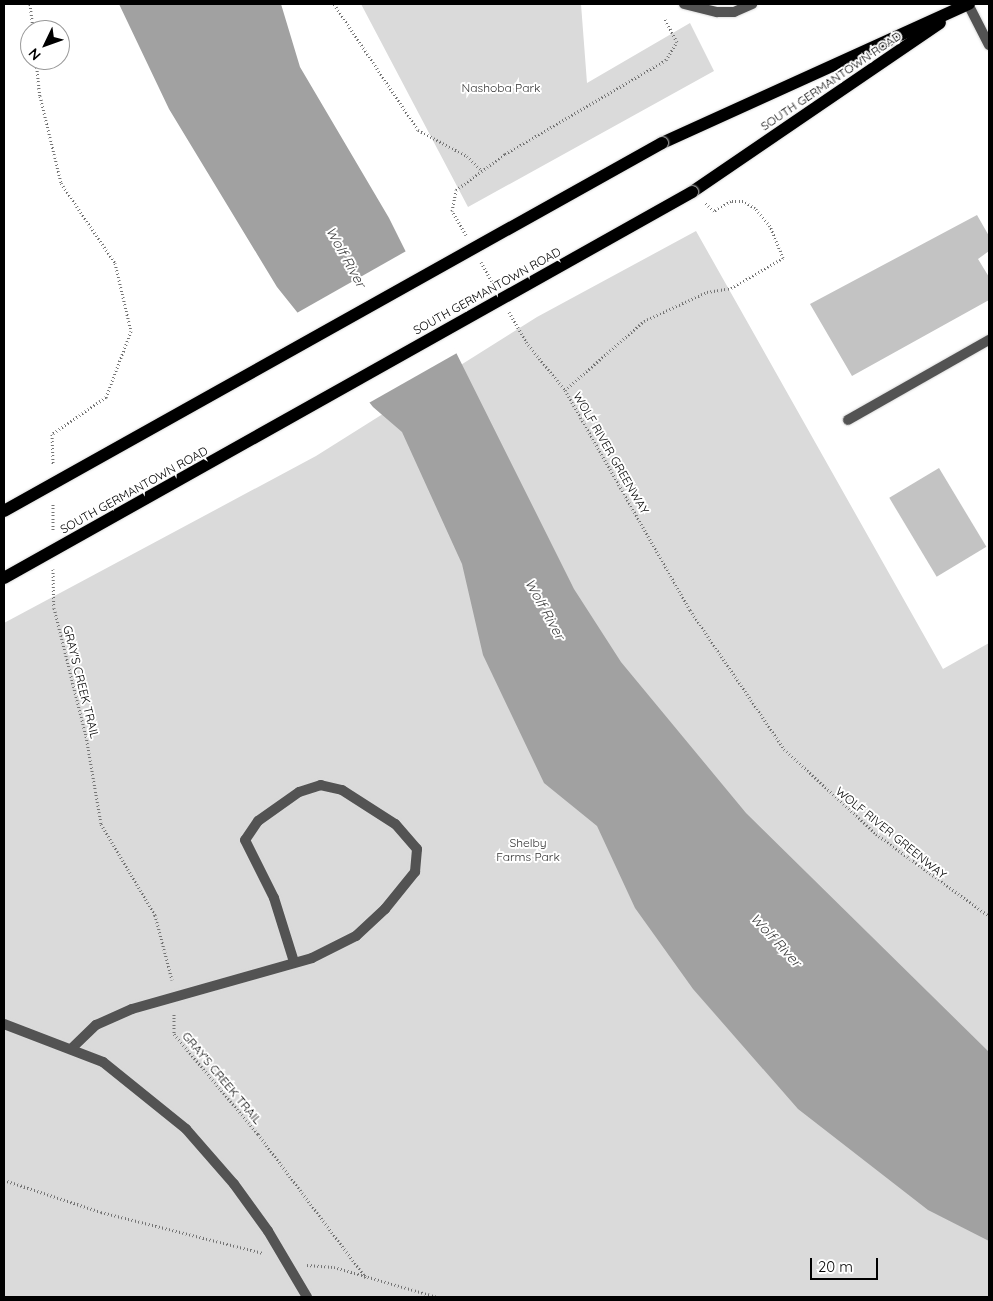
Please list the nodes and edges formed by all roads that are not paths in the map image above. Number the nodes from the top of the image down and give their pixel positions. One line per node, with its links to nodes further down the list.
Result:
1 (684, 4): 2 (street)
2 (752, 4)
3 (968, 4): 4 (street); 7 (main road, SOUTH GERMANTOWN ROAD, bridge); 8 (main road, SOUTH GERMANTOWN ROAD, bridge)
4 (989, 45)
5 (989, 340): 6 (street)
6 (848, 420)
7 (4, 511)
8 (4, 578)
9 (294, 962): 9 (street); 11 (street)
10 (4, 1024): 11 (street)
11 (72, 1050): 12 (street)
12 (307, 1297)

